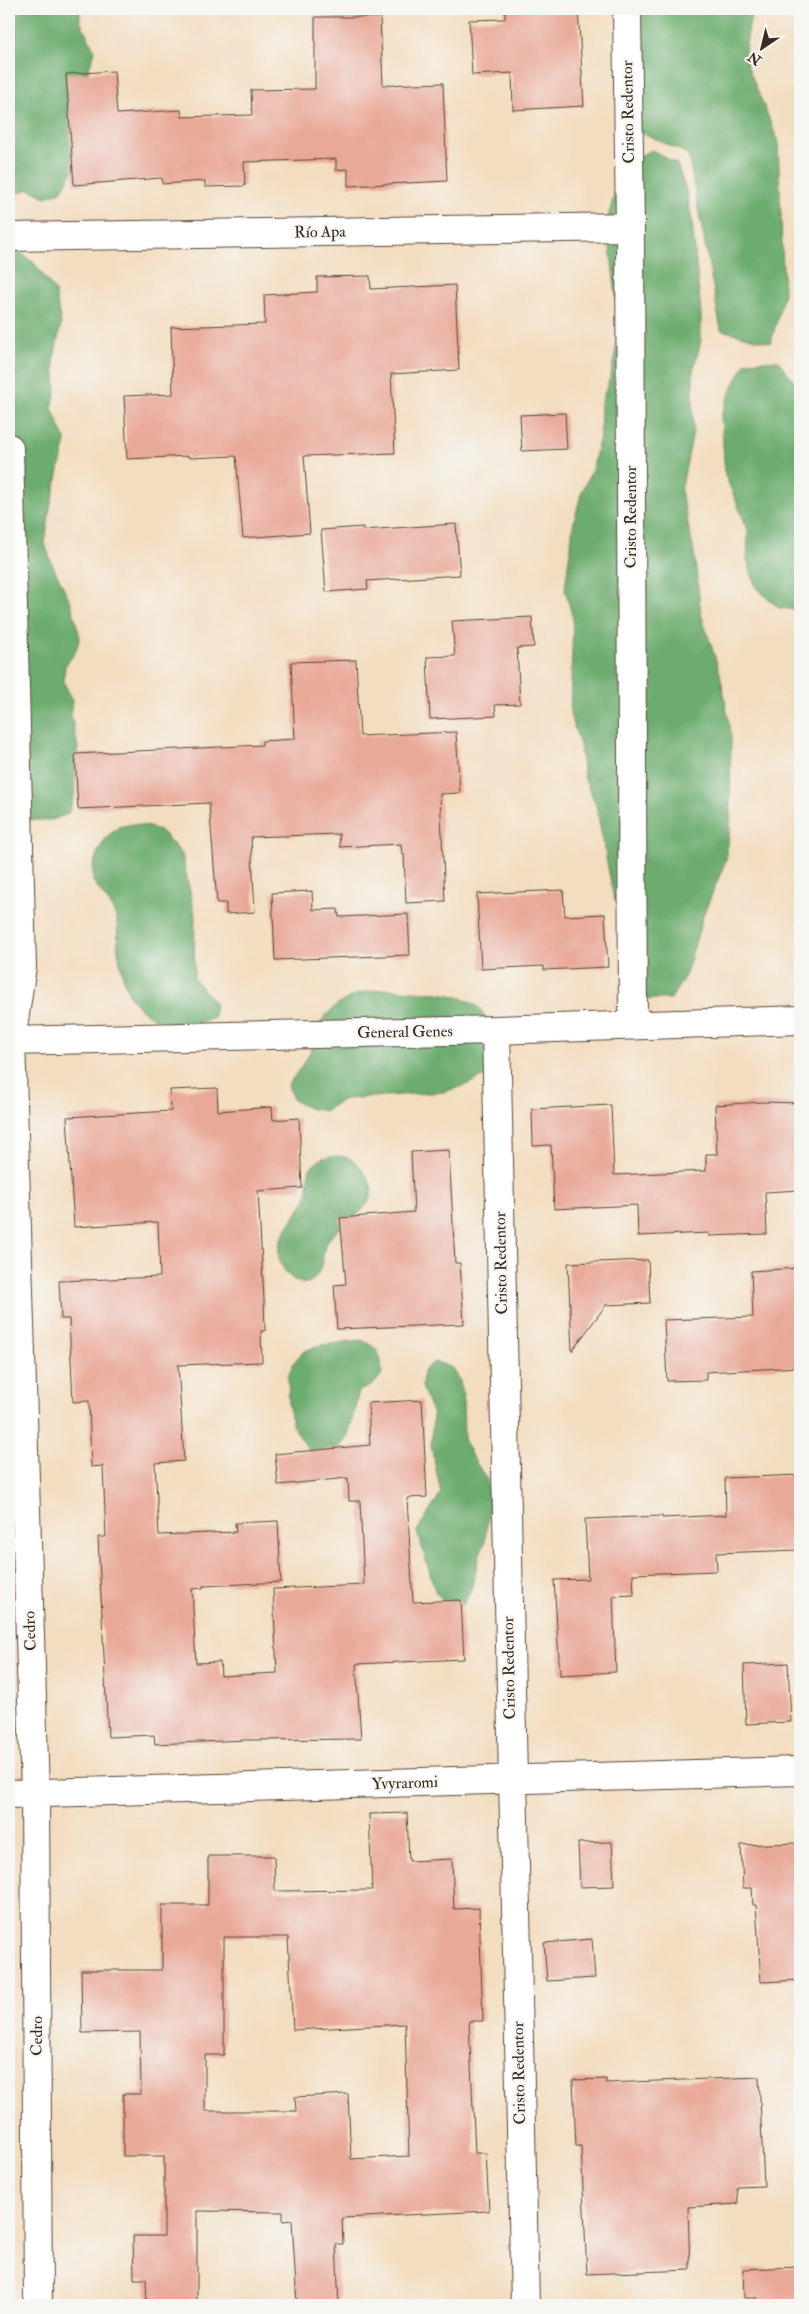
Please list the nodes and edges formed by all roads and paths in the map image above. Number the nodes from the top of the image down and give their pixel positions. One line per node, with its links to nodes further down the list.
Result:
1 (627, 9): 2 (street, Cristo Redentor)
2 (630, 227): 3 (street, Río Apa); 6 (street, Cristo Redentor)
3 (9, 237)
4 (9, 448): 8 (street, Cedro)
5 (800, 1020): 6 (street, General Genes)
6 (634, 1025): 7 (street, General Genes)
7 (496, 1030): 8 (street, General Genes); 10 (street, Cristo Redentor)
8 (10, 1041): 11 (street, Cedro)
9 (800, 1771): 10 (street, Yvyraromi)
10 (512, 1780): 11 (street, Yvyraromi); 13 (street, Cristo Redentor)
11 (22, 1793): 12 (street, Cedro)
12 (38, 2305)
13 (525, 2305)

